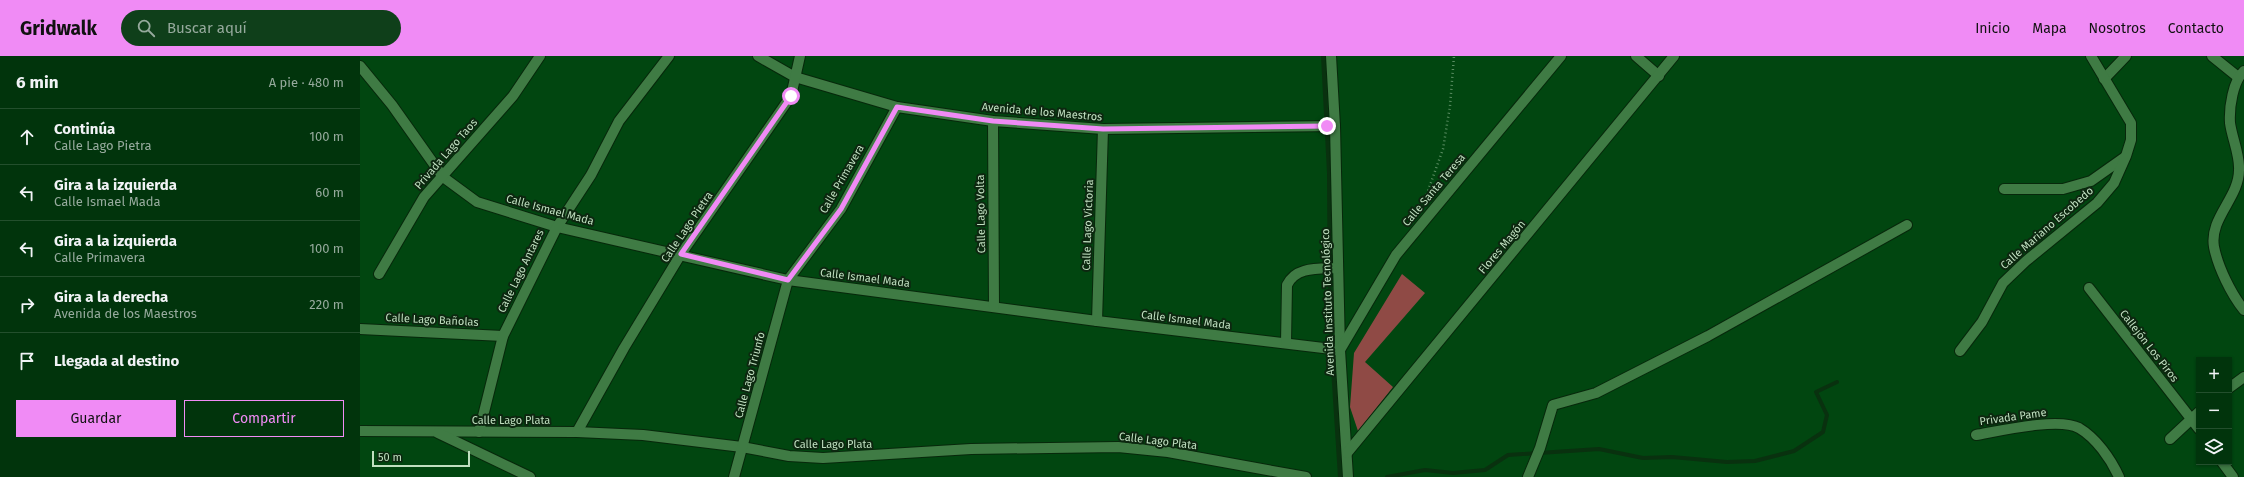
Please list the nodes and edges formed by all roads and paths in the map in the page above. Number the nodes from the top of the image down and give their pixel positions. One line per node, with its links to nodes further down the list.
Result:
1 (540, 56): 23 (street, Privada Lago Taos)
2 (669, 56): 27 (street, Calle Lago Antares)
3 (758, 56): 16 (street, Avenida de los Maestros)
4 (800, 56): 16 (street, Calle Lago Pietra)
5 (1330, 56): 20 (street, Avenida Instituto Tecnológico)
6 (1454, 56): 25 (path)
7 (1561, 56): 40 (street, Calle Santa Teresa)
8 (1636, 56): 15 (street)
9 (1674, 56): 15 (street, Flores Magón)
10 (2091, 56): 17 (street, Calle Mariano Escobedo)
11 (2126, 56): 17 (street)
12 (2212, 56): 14 (street)
13 (360, 66): 23 (street, Calle Ismael Mada)
14 (2241, 74): 33 (street)
15 (1658, 76): 52 (street, Flores Magón)
16 (795, 77): 18 (street, Avenida de los Maestros); 28 (street, Calle Lago Pietra)
17 (2104, 79): 22 (street, Calle Mariano Escobedo)
18 (897, 107): 19 (street, Avenida de los Maestros); 31 (street, Calle Primavera)
19 (993, 121): 21 (street, Avenida de los Maestros); 34 (street, Calle Lago Volta)
20 (1335, 126): 21 (street, Avenida de los Maestros); 29 (street, Avenida Instituto Tecnológico)
21 (1103, 129): 36 (street, Calle Lago Victoria)
22 (2126, 156): 24 (street); 41 (street, Calle Mariano Escobedo)
23 (443, 177): 27 (street, Calle Ismael Mada); 30 (street, Privada Lago Taos)
24 (2004, 189)
25 (1422, 207)
26 (1907, 225): 58 (street)
27 (557, 227): 28 (street, Calle Ismael Mada); 38 (street, Calle Lago Antares)
28 (681, 254): 31 (street, Calle Ismael Mada); 48 (street, Calle Lago Pietra)
29 (1338, 268): 39 (street); 40 (street, Avenida Instituto Tecnológico)
30 (379, 274)
31 (788, 280): 34 (street, Calle Ismael Mada); 51 (street, Calle Lago Triunfo)
32 (2089, 288): 44 (street, Callejón Los Piros)
33 (2241, 300): 35 (street)
34 (994, 307): 36 (street, Calle Ismael Mada)
35 (2244, 310)
36 (1097, 321): 39 (street, Calle Ismael Mada)
37 (360, 329): 38 (street, Calle Lago Bañolas)
38 (503, 336): 47 (street, Calle Lago Antares)
39 (1286, 343): 40 (street, Calle Ismael Mada)
40 (1340, 350): 52 (street, Avenida Instituto Tecnológico)
41 (1960, 351)
42 (2244, 377): 43 (street)
43 (2232, 386)
44 (2195, 415): 50 (street)
45 (360, 431): 46 (street, Calle Lago Plata)
46 (436, 432): 47 (street, Calle Lago Plata); 54 (street)
47 (479, 432): 48 (street, Calle Lago Plata)
48 (577, 432): 51 (street, Calle Lago Plata)
49 (1976, 435): 59 (street, Privada Pame)
50 (2170, 439)
51 (742, 447): 55 (street, Calle Lago Triunfo); 56 (street, Calle Lago Plata)
52 (1347, 453): 57 (street, Avenida Instituto Tecnológico)
53 (2224, 465): 60 (street)
54 (530, 477)
55 (734, 477)
56 (1306, 477)
57 (1348, 477)
58 (1528, 477)
59 (2119, 477)
60 (2233, 477)

